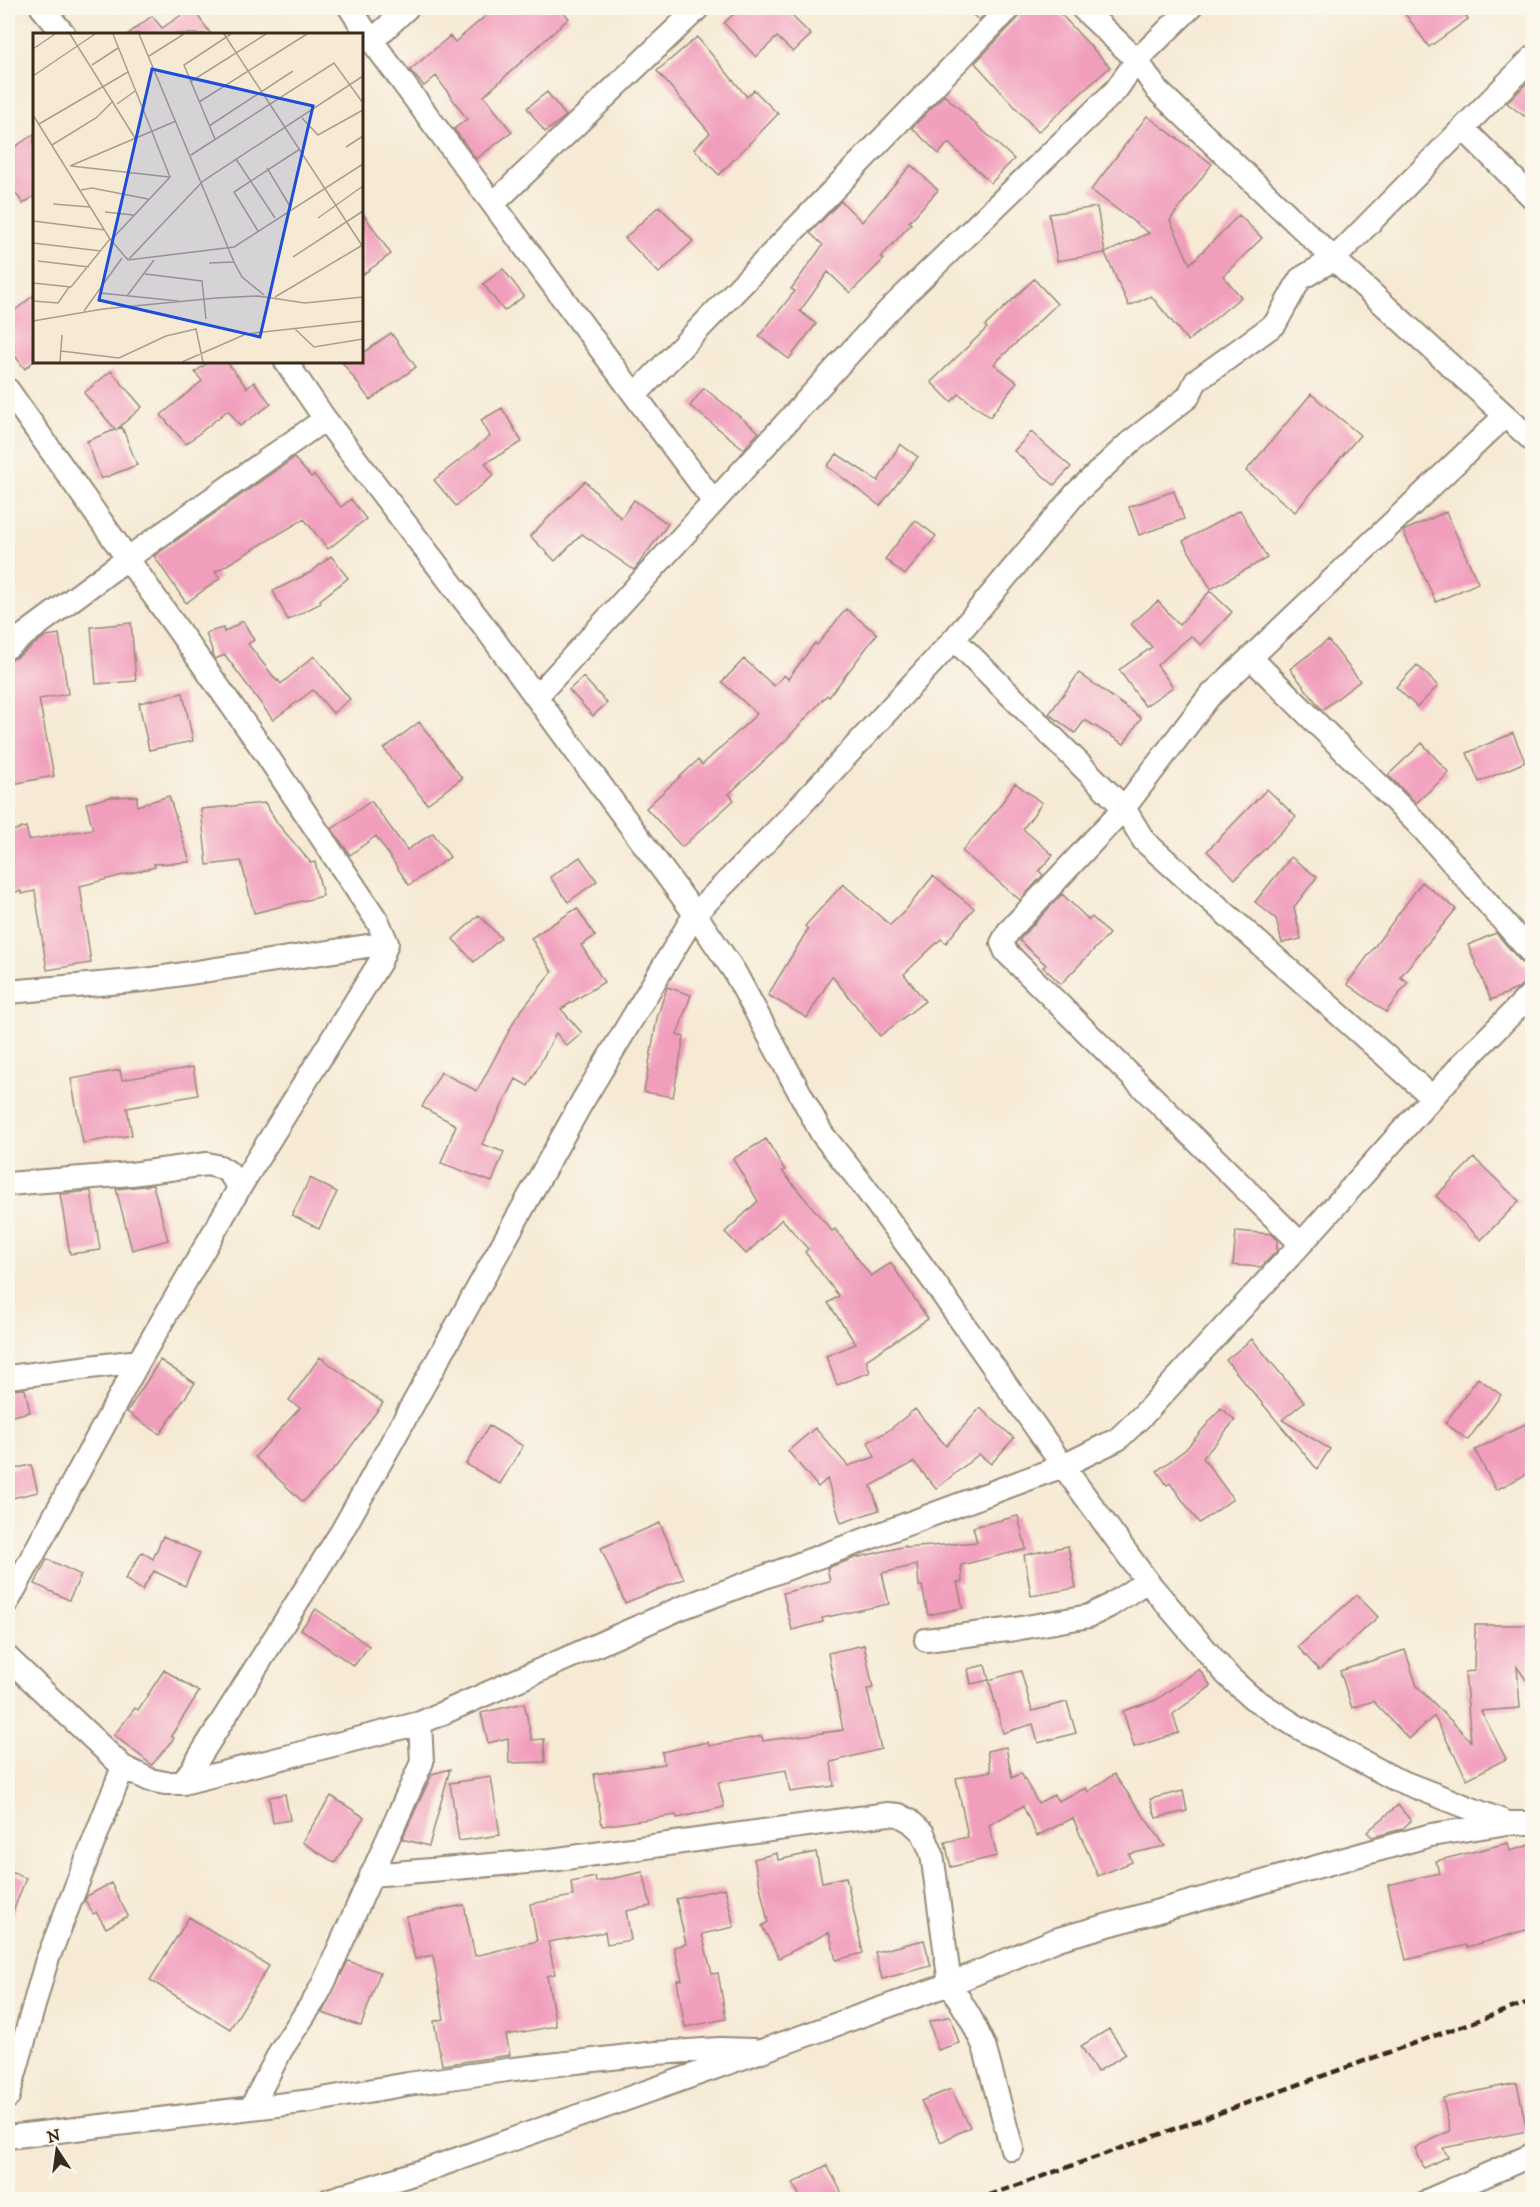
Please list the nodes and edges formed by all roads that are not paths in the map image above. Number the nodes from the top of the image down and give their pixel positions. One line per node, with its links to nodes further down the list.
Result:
1 (42, 8): 8 (street)
2 (350, 8): 9 (street)
3 (407, 8): 9 (street)
4 (698, 8): 14 (street)
5 (1009, 8): 18 (street)
6 (1082, 8): 11 (street)
7 (1190, 8): 11 (street)
8 (63, 33)
9 (372, 41): 14 (street)
10 (1533, 58): 12 (street)
11 (1137, 60): 15 (street); 22 (street)
12 (1463, 128): 13 (street); 15 (street)
13 (1533, 197)
14 (494, 203): 18 (street)
15 (1334, 259): 19 (street); 24 (street)
16 (287, 363): 20 (street)
17 (8, 390): 23 (street)
18 (635, 395): 22 (street)
19 (1505, 416): 21 (street); 26 (street)
20 (326, 419): 23 (street); 27 (street)
21 (1533, 440)
22 (714, 502): 27 (street)
23 (128, 558): 25 (street); 30 (street)
24 (954, 639): 28 (street); 29 (street)
25 (8, 647)
26 (1251, 658): 28 (street); 31 (street)
27 (536, 697): 29 (street)
28 (1124, 808): 34 (street); 37 (street)
29 (695, 914): 40 (street); 47 (street)
30 (387, 943): 32 (street); 36 (street)
31 (1533, 954)
32 (8, 992)
33 (1533, 993): 34 (street)
34 (1432, 1097): 37 (street)
35 (8, 1184): 36 (street)
36 (240, 1187): 38 (street)
37 (1301, 1244): 40 (street)
38 (139, 1361): 39 (street); 42 (street)
39 (8, 1377)
40 (1063, 1466): 41 (street); 45 (street)
41 (1147, 1581): 43 (street); 48 (street)
42 (8, 1601)
43 (926, 1640)
44 (8, 1658): 46 (street)
45 (420, 1723): 47 (street); 50 (street)
46 (123, 1767): 47 (street); 53 (street)
47 (183, 1783)
48 (1508, 1823): 49 (street); 51 (street)
49 (1533, 1823)
50 (371, 1875): 51 (street); 54 (street)
51 (950, 1984): 52 (street); 56 (street)
52 (764, 2051): 54 (street); 58 (street)
53 (8, 2097)
54 (252, 2106): 55 (street)
55 (8, 2137)
56 (1012, 2149)
57 (1533, 2155): 59 (street)
58 (329, 2199)
59 (1429, 2199)

